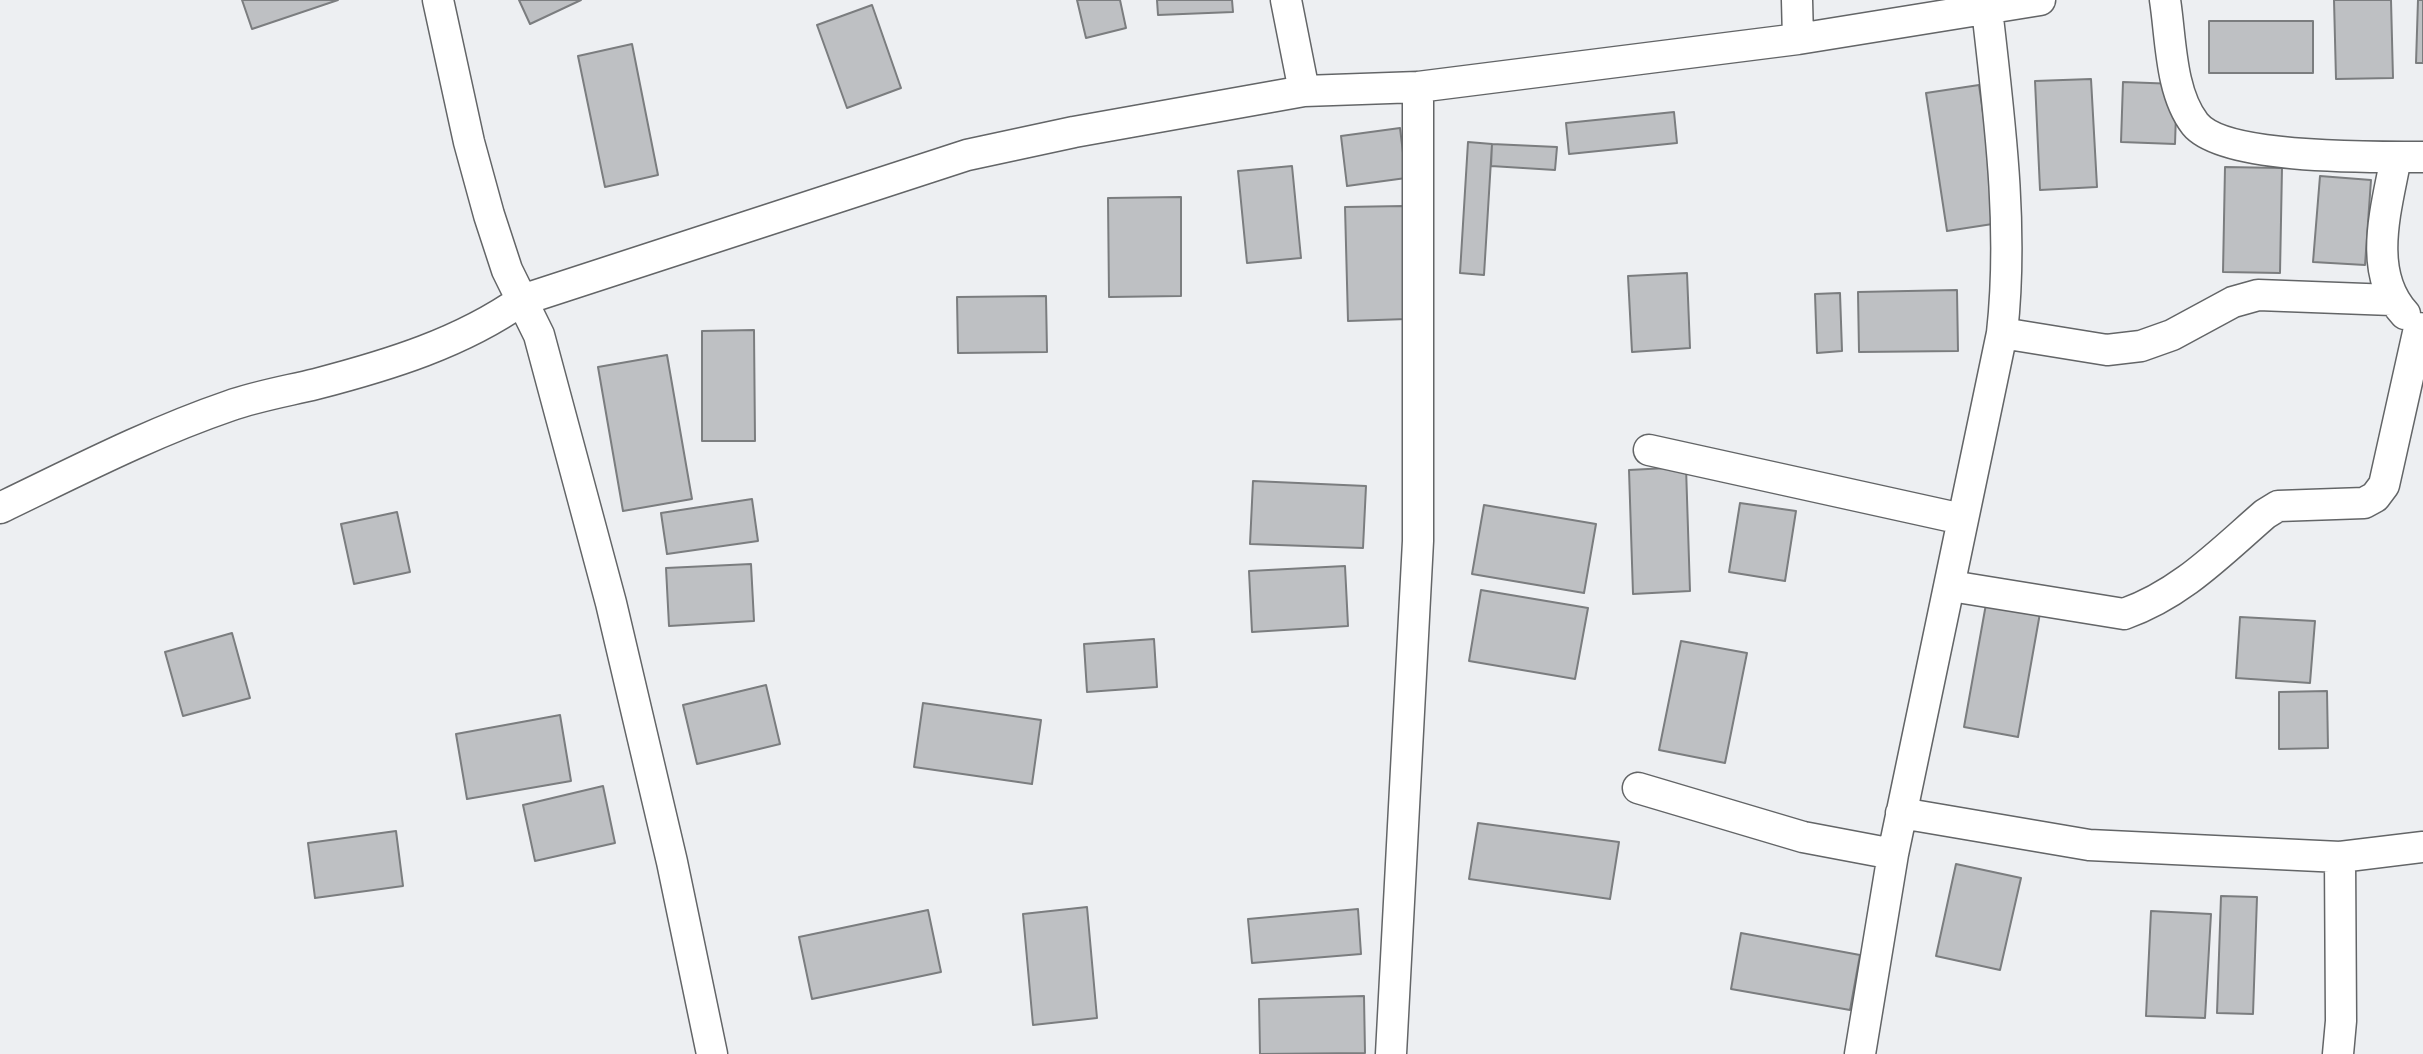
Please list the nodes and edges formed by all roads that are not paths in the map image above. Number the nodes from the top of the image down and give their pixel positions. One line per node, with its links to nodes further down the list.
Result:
1 (438, 0): 11 (street)
2 (1286, 0): 9 (street)
3 (1797, 0): 7 (street)
4 (2040, 0): 6 (street)
5 (2165, 0): 10 (street)
6 (1987, 9): 7 (street); 14 (street)
7 (1798, 39): 8 (street)
8 (1418, 87): 9 (street); 26 (street)
9 (1304, 91): 11 (street)
10 (2410, 157): 12 (street)
11 (522, 300): 17 (street); 25 (street)
12 (2392, 300): 13 (street); 14 (street)
13 (2421, 331): 15 (street)
14 (2002, 333): 18 (street)
15 (2411, 420): 19 (street)
16 (1649, 450): 18 (street)
17 (13, 502)
18 (1962, 519): 19 (street)
19 (1951, 586): 21 (street)
20 (1638, 788): 23 (street)
21 (1901, 813): 23 (street); 24 (street)
22 (2423, 847): 24 (street)
23 (1893, 854): 27 (street)
24 (2340, 857): 28 (street)
25 (712, 1054)
26 (1391, 1054)
27 (1860, 1054)
28 (2338, 1054)

